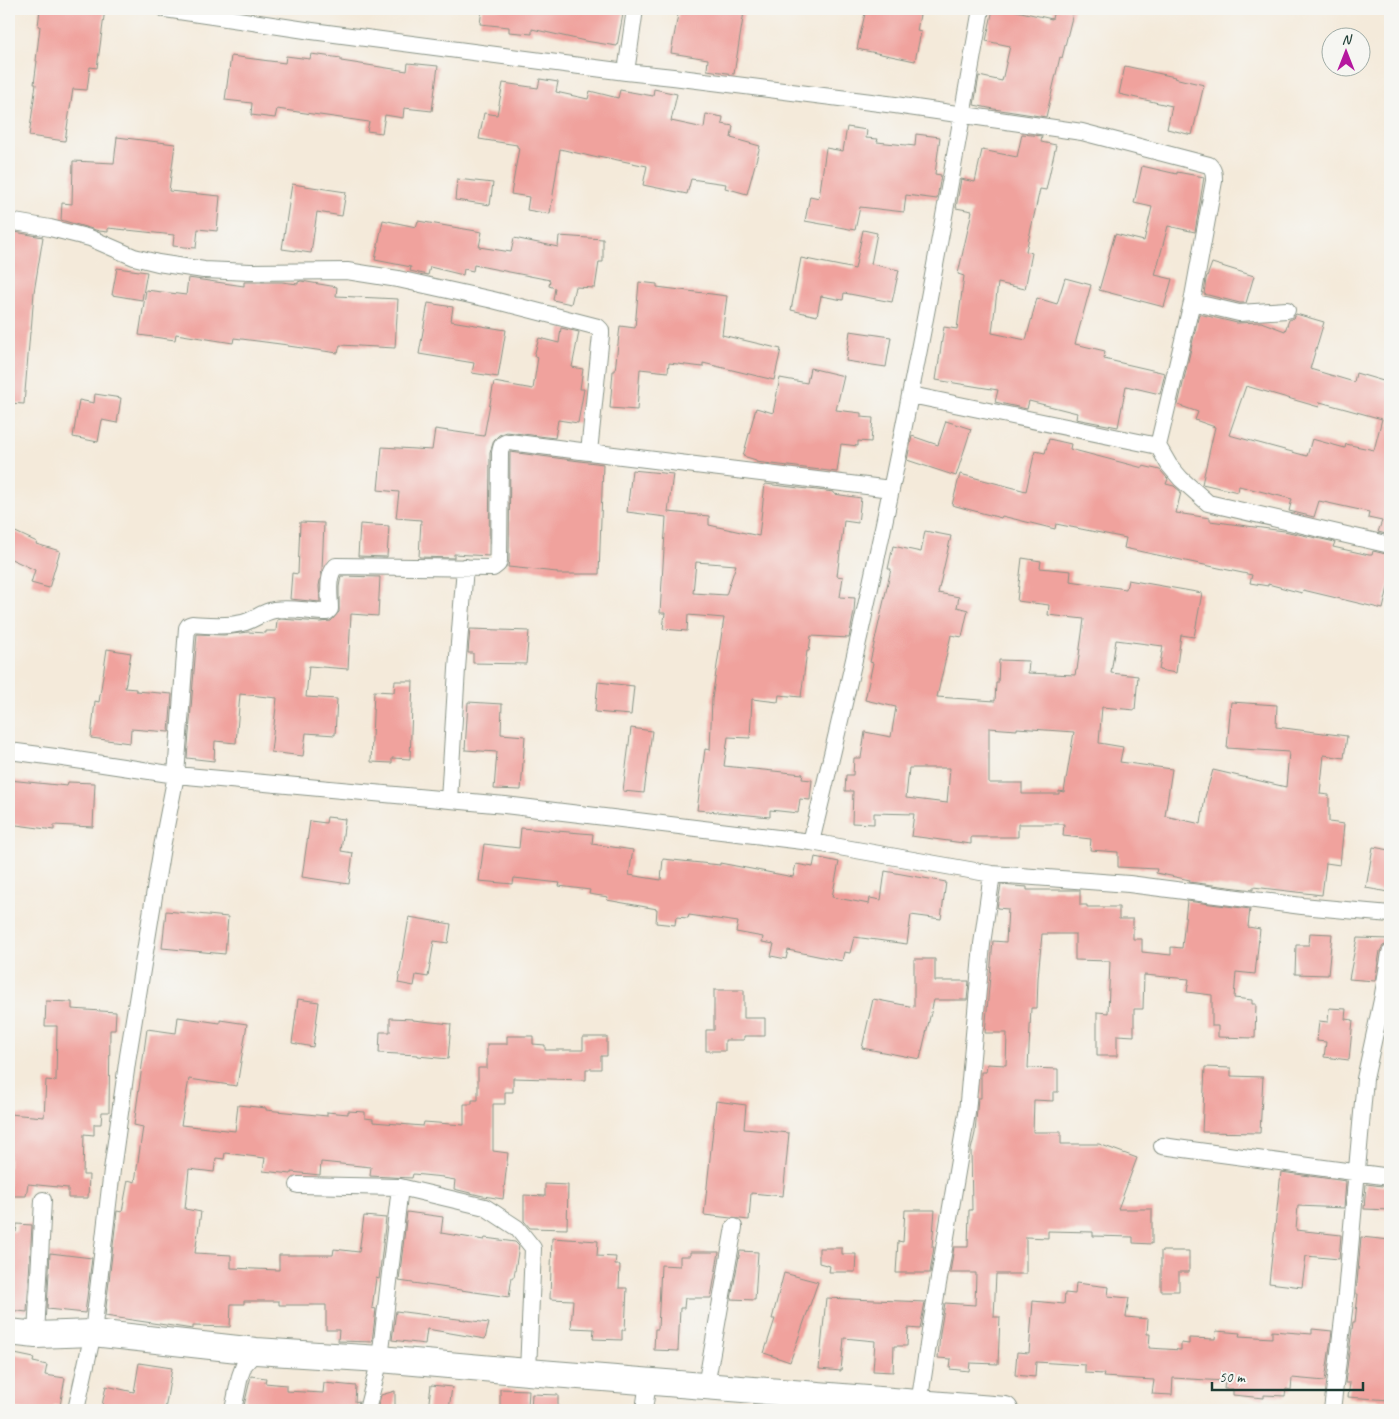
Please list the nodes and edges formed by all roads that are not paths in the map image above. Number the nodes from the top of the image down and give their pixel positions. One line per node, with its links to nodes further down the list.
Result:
1 (165, 9): 4 (street)
2 (635, 9): 4 (street)
3 (981, 9): 5 (street)
4 (626, 72): 5 (street)
5 (962, 115): 7 (street); 9 (street)
6 (9, 220): 11 (street)
7 (1192, 302): 8 (street); 10 (street)
8 (1288, 310)
9 (910, 395): 10 (street); 12 (street)
10 (1158, 446): 13 (street)
11 (589, 452): 12 (street); 14 (street)
12 (891, 490): 18 (street)
13 (1390, 545)
14 (465, 567): 16 (street); 17 (street)
15 (9, 751): 16 (street)
16 (176, 775): 17 (street); 30 (street)
17 (450, 800): 18 (street)
18 (812, 842): 19 (street)
19 (992, 874): 20 (street); 37 (street)
20 (1390, 914)
21 (1390, 953): 23 (street)
22 (1162, 1146): 23 (street)
23 (1356, 1172): 24 (street); 43 (street)
24 (1390, 1177)
25 (298, 1186): 26 (street)
26 (400, 1187): 33 (street); 34 (street)
27 (43, 1200): 31 (street)
28 (734, 1227): 36 (street)
29 (9, 1332): 31 (highway)
30 (93, 1333): 31 (highway); 32 (highway); 38 (street)
31 (36, 1335)
32 (256, 1351): 33 (highway); 39 (street)
33 (380, 1359): 34 (highway); 40 (street)
34 (528, 1372): 35 (highway)
35 (648, 1382): 36 (highway); 41 (street)
36 (706, 1386): 37 (highway)
37 (920, 1404): 42 (highway)
38 (76, 1410)
39 (233, 1410)
40 (367, 1410)
41 (644, 1410)
42 (1005, 1410)
43 (1332, 1410)

